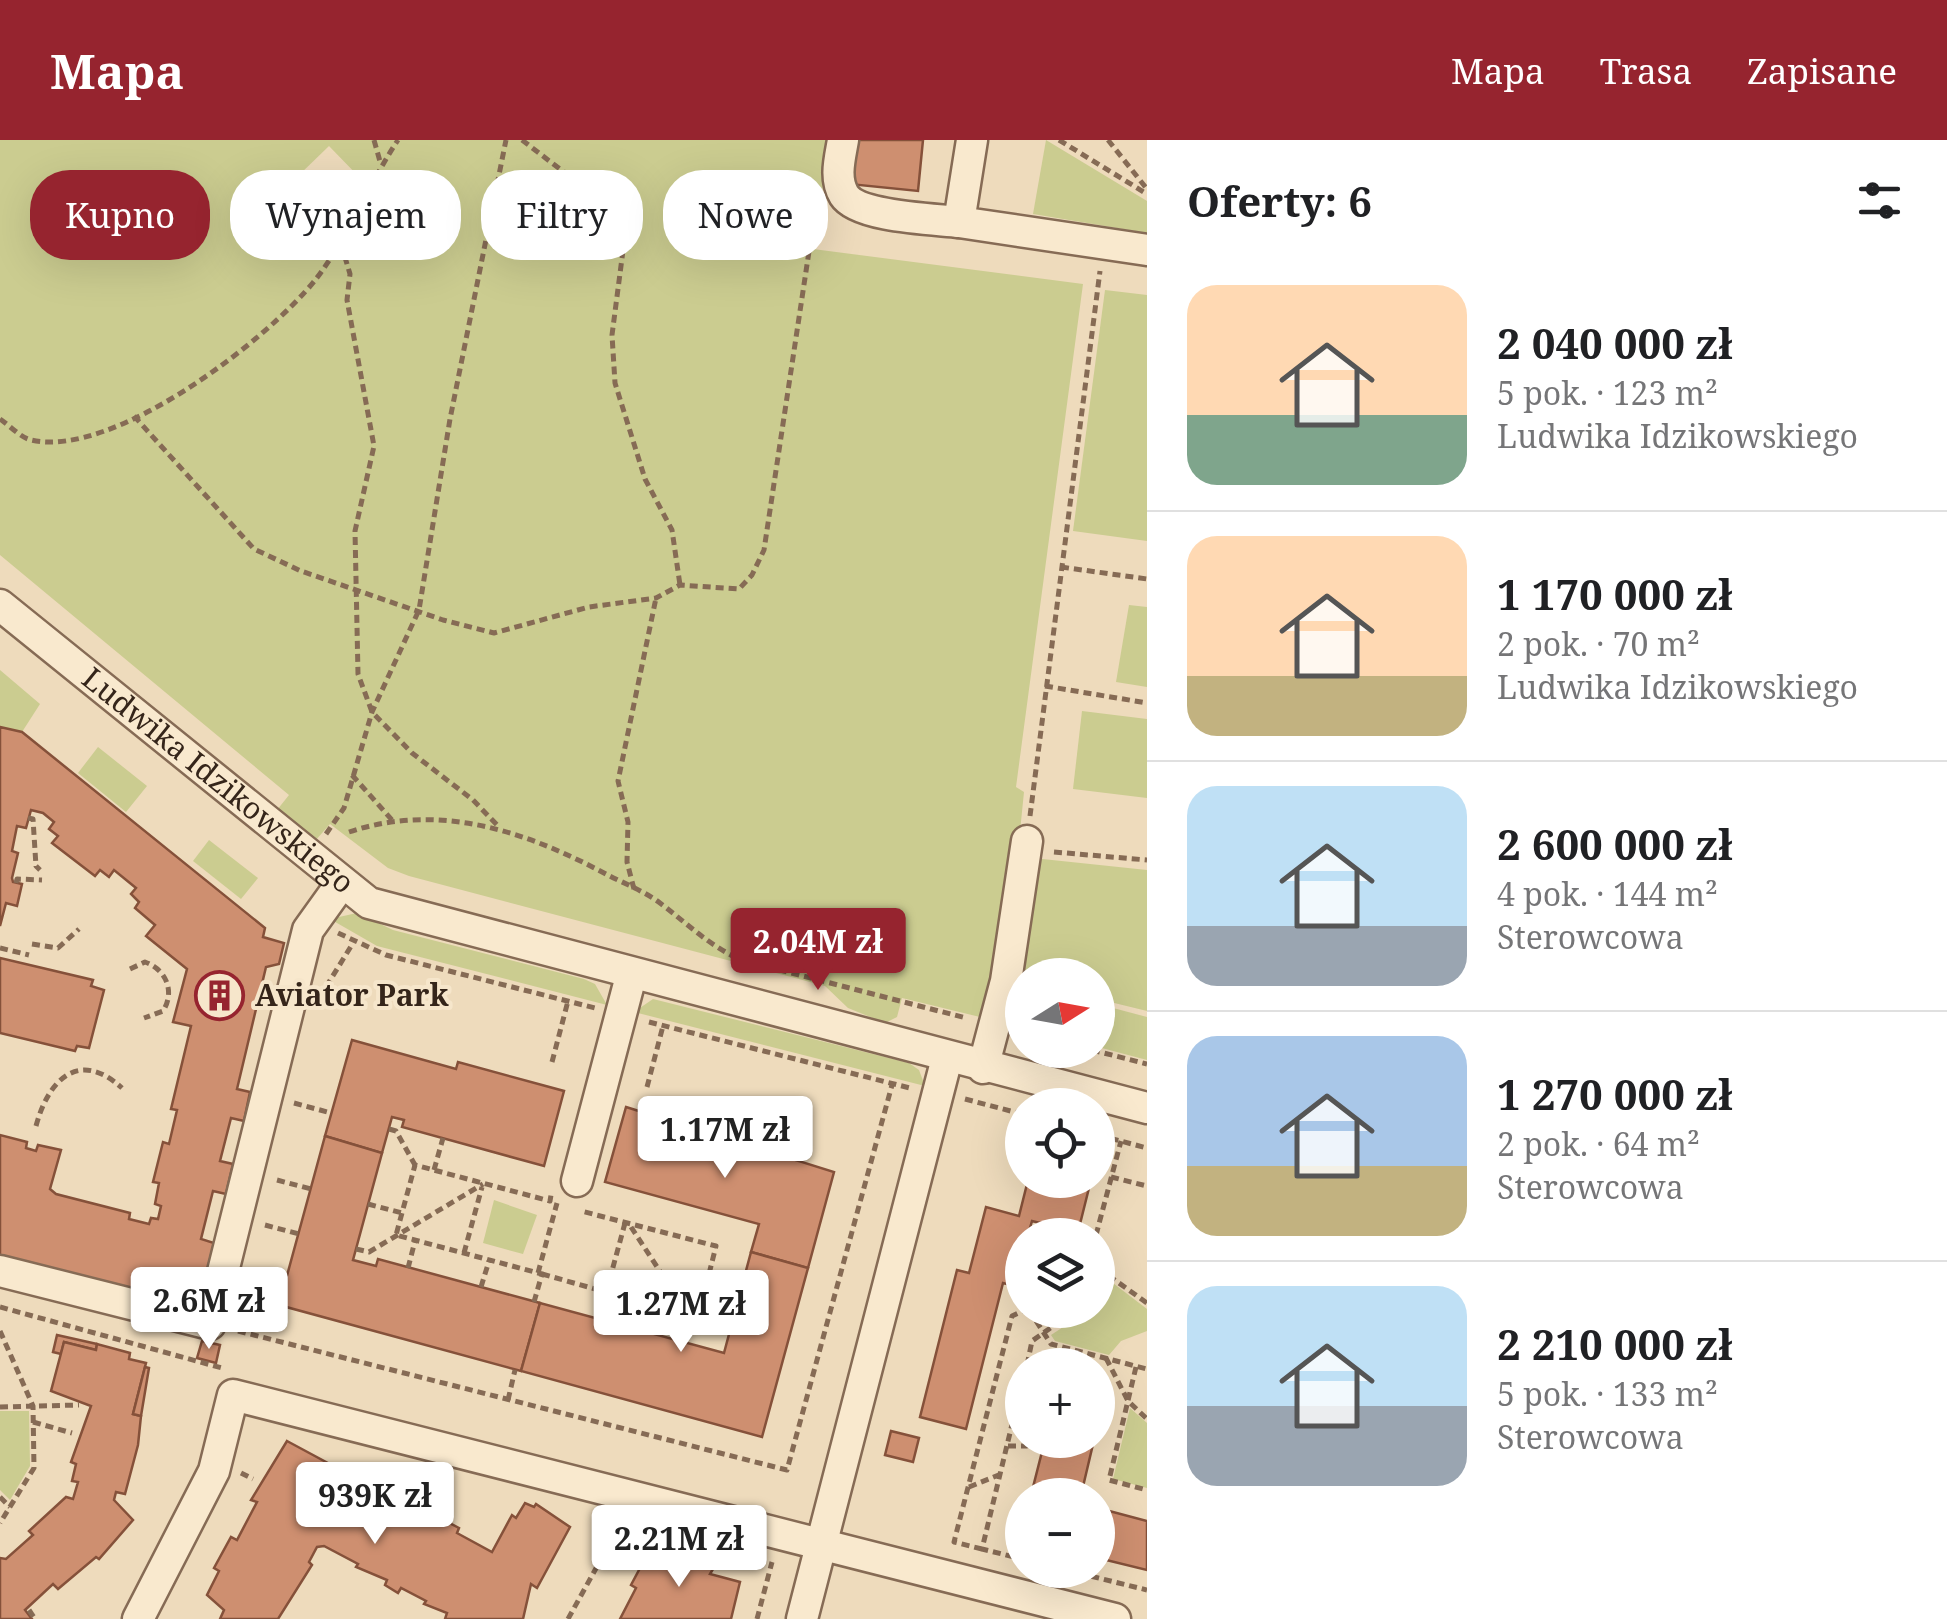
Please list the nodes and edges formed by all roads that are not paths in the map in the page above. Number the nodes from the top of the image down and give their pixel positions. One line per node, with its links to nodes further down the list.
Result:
1 (842, 140): 3 (street)
2 (972, 140): 3 (street)
3 (959, 222): 4 (street)
4 (1147, 250)
5 (0, 605): 7 (street, Ludwika Idzikowskiego)
6 (1027, 841): 10 (street)
7 (342, 884): 8 (street, Ludwika Idzikowskiego); 13 (street)
8 (632, 976): 9 (street, Ludwika Idzikowskiego); 12 (street)
9 (947, 1058): 10 (street, Ludwika Idzikowskiego); 14 (street)
10 (983, 1068): 11 (street, Ludwika Idzikowskiego)
11 (1147, 1108)
12 (560, 1192)
13 (0, 1271)
14 (821, 1543): 15 (street); 16 (street); 17 (street)
15 (140, 1618)
16 (802, 1619)
17 (1115, 1619)

